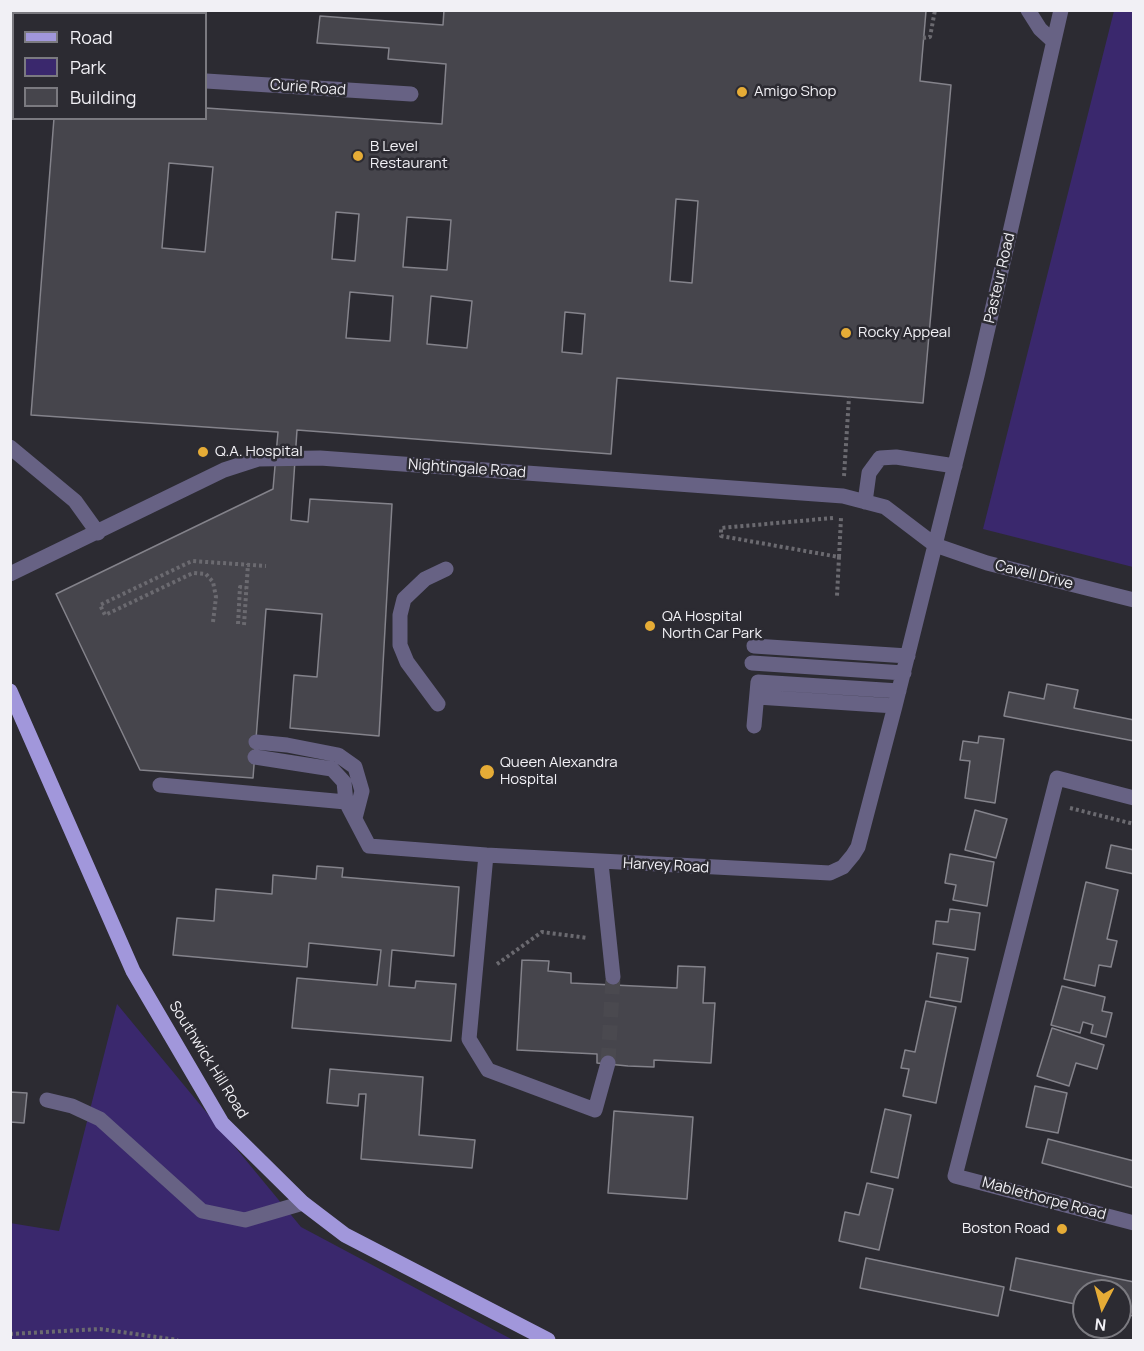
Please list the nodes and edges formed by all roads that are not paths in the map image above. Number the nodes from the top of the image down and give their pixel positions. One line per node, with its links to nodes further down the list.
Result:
1 (1028, 10): 2 (street)
2 (1056, 22): 6 (street, Pasteur Road)
3 (207, 81): 4 (street, Curie Road)
4 (411, 94)
5 (10, 447): 8 (street)
6 (955, 466): 7 (street); 9 (street, Pasteur Road)
7 (865, 502): 8 (street, Nightingale Road); 9 (street, Nightingale Road)
8 (98, 533): 11 (street, Nightingale Road)
9 (936, 545): 12 (street, Cavell Drive); 14 (street, Harvey Road)
10 (446, 569): 19 (street)
11 (10, 574)
12 (1134, 600)
13 (754, 646): 14 (street)
14 (908, 656): 16 (street, Harvey Road)
15 (752, 663): 16 (street)
16 (904, 673): 18 (street, Harvey Road)
17 (10, 691): 30 (main road, Southwick Hill Road)
18 (897, 699): 20 (street); 26 (street, Harvey Road)
19 (438, 704)
20 (754, 726)
21 (160, 785): 23 (street)
22 (1134, 798): 31 (street, Mablethorpe Road)
23 (346, 802): 24 (street); 24 (street)
24 (355, 818): 25 (street, Harvey Road)
25 (486, 855): 26 (street, Harvey Road); 28 (street)
26 (601, 863): 27 (street)
27 (613, 977)
28 (608, 1063)
29 (47, 1100): 30 (street)
30 (303, 1203): 32 (main road, Southwick Hill Road)
31 (1134, 1223)
32 (548, 1341)

